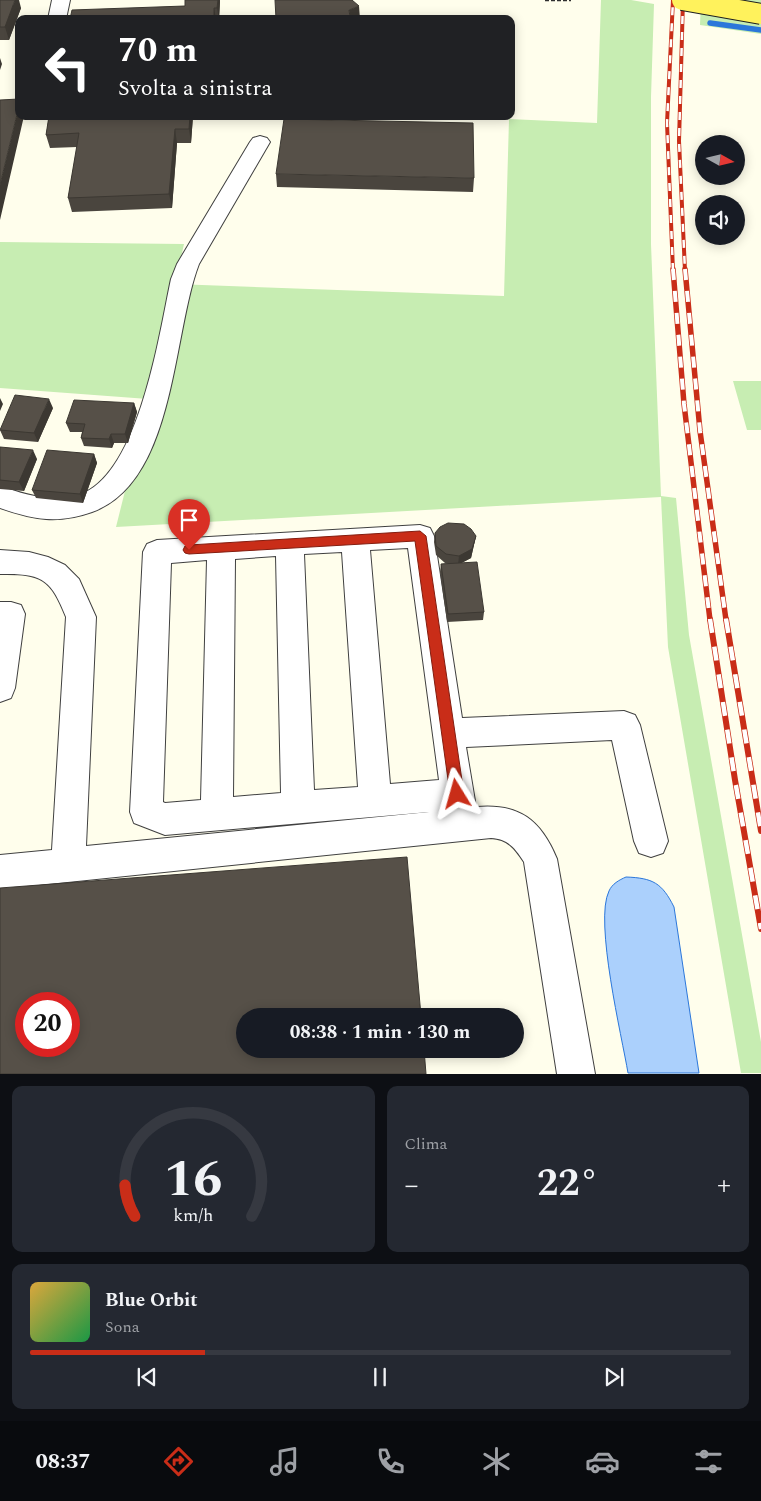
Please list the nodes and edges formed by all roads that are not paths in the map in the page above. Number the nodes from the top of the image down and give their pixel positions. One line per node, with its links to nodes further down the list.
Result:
1 (61, 0): 4 (street)
2 (682, 0): 3 (main road, bridge)
3 (761, 14)
4 (58, 15)
5 (260, 142): 6 (street)
6 (0, 497)
7 (355, 540): 8 (street); 13 (street); 14 (street)
8 (290, 544): 9 (street); 15 (street)
9 (221, 548): 17 (street); 17 (street)
10 (0, 562): 19 (street)
11 (0, 615): 12 (street)
12 (0, 688)
13 (448, 734): 16 (street); 18 (street)
14 (375, 801): 15 (street); 16 (street)
15 (298, 808): 17 (street)
16 (459, 810): 19 (street); 21 (street)
17 (217, 815)
18 (651, 841)
19 (68, 865): 20 (street)
20 (0, 872)
21 (576, 1074)

